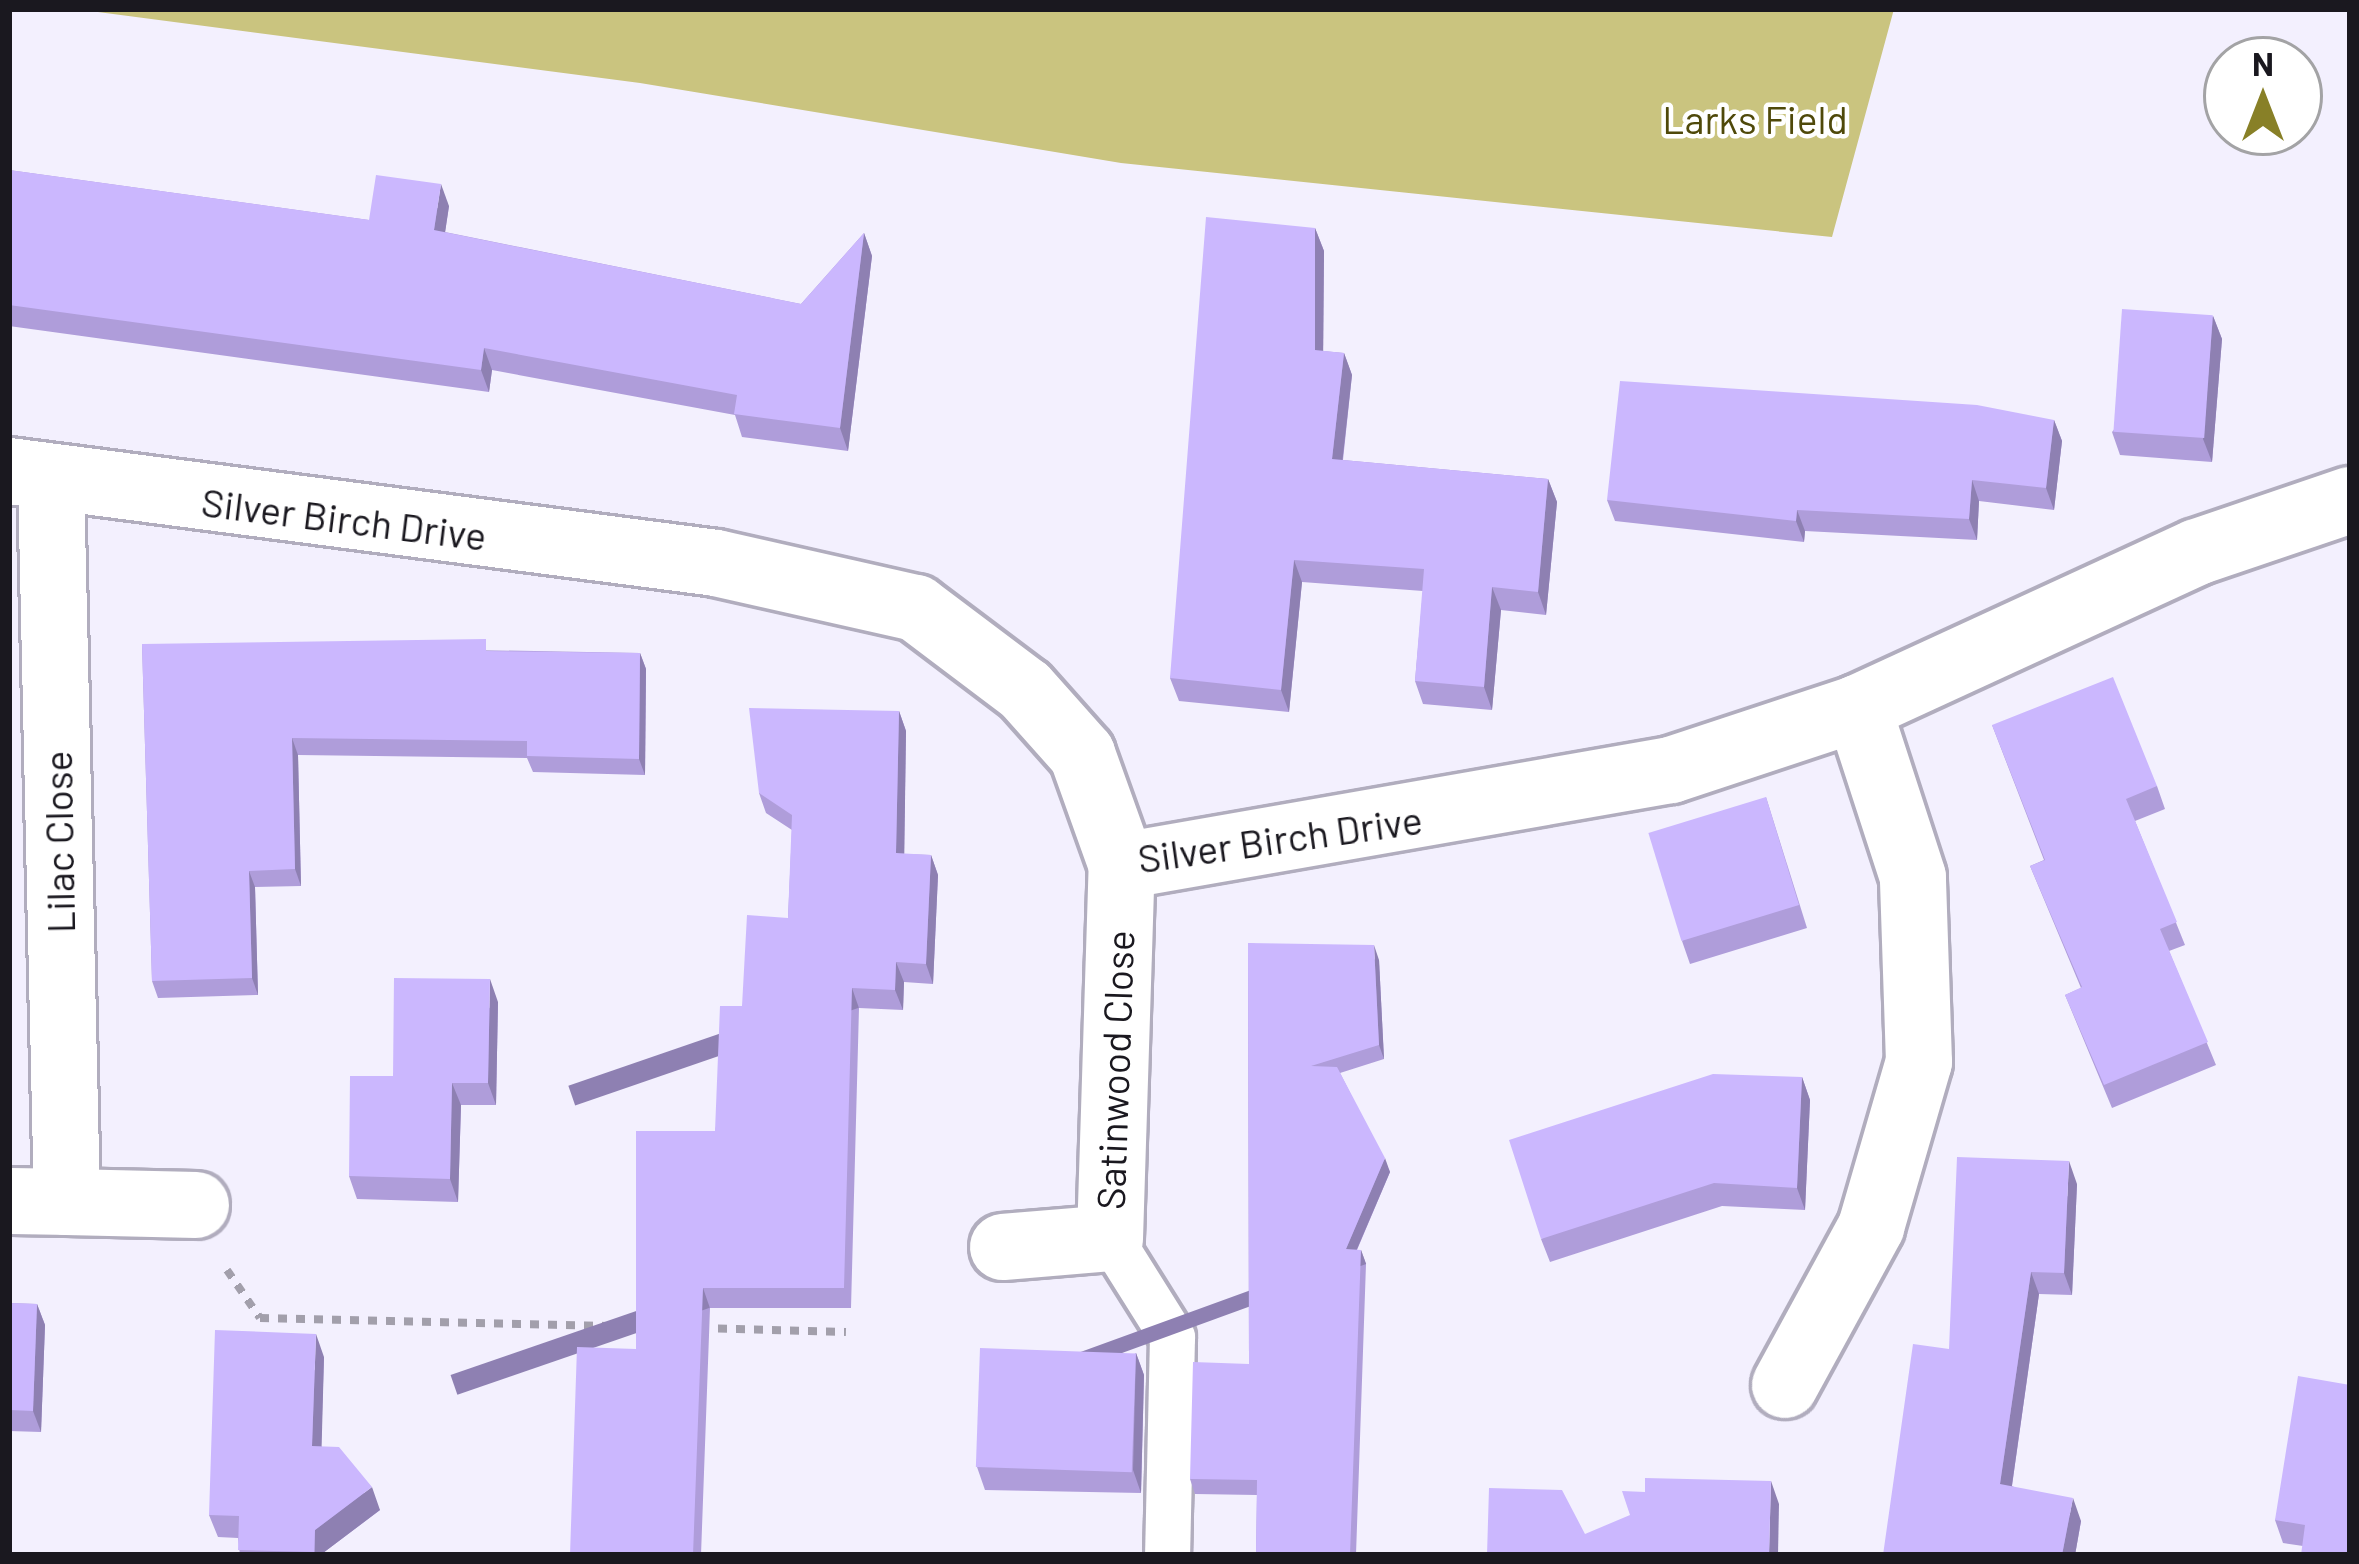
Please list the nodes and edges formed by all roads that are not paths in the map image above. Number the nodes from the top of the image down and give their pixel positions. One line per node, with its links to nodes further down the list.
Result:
1 (30, 476): 4 (street, Silver Birch Drive); 5 (street, Lilac Close)
2 (2350, 500): 3 (street, Silver Birch Drive)
3 (1858, 708): 4 (street, Silver Birch Drive); 9 (street)
4 (1122, 866): 7 (street, Satinwood Close)
5 (38, 1202): 6 (street, Lilac Close)
6 (196, 1204)
7 (1110, 1238): 8 (street, Satinwood Close); 10 (lane)
8 (1003, 1246)
9 (1785, 1385)
10 (1167, 1555)

